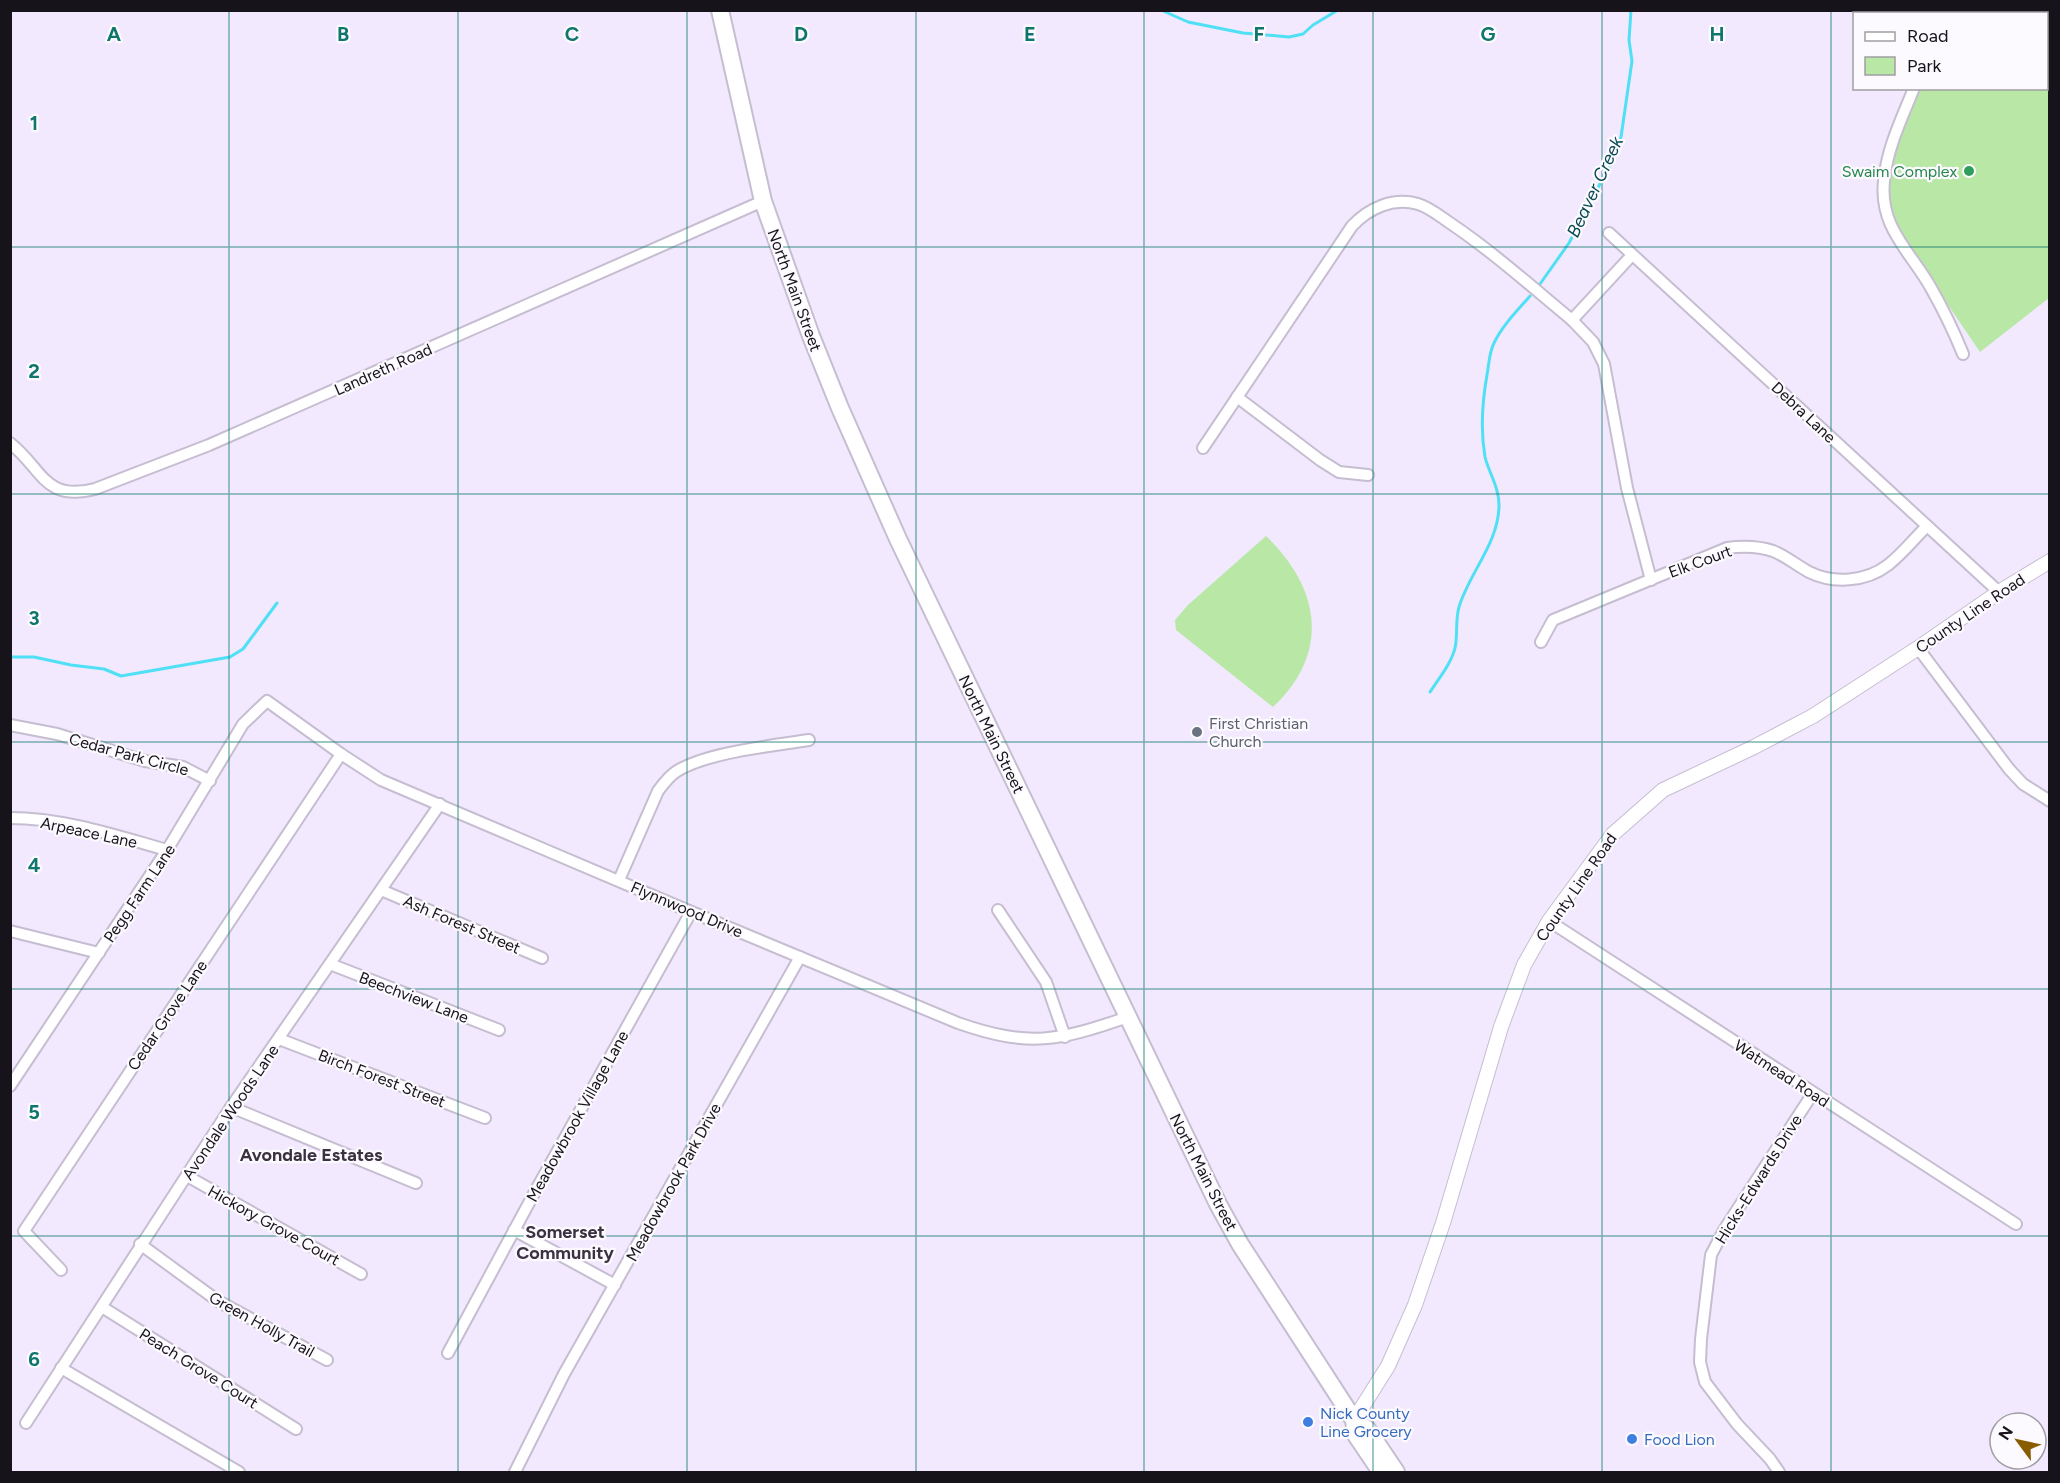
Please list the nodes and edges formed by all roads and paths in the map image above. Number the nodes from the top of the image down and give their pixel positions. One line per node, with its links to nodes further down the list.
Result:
1 (720, 10): 3 (main road, North Main Street)
2 (1913, 90): 7 (street)
3 (763, 201): 9 (street, Landreth Road); 37 (main road, North Main Street)
4 (1609, 233): 5 (street, Debra Lane)
5 (1632, 255): 6 (street); 12 (street, Debra Lane)
6 (1572, 320): 8 (street); 14 (street)
7 (1963, 354)
8 (1237, 397): 10 (street); 11 (street)
9 (10, 443)
10 (1203, 448)
11 (1368, 475)
12 (1927, 526): 14 (street, Elk Court); 15 (street, Debra Lane)
13 (2049, 561): 15 (street, County Line Road)
14 (1651, 580): 16 (street, Elk Court)
15 (1999, 592): 17 (street, County Line Road)
16 (1541, 642)
17 (1918, 648): 23 (street); 31 (street, County Line Road)
18 (267, 701): 21 (street, Flynnwood Drive); 22 (street, Pegg Farm Lane)
19 (10, 725): 22 (street, Cedar Park Circle)
20 (808, 740): 27 (street)
21 (341, 754): 24 (street, Flynnwood Drive); 50 (street, Cedar Grove Lane)
22 (210, 781): 26 (street, Pegg Farm Lane)
23 (2049, 801)
24 (440, 804): 27 (street, Flynnwood Drive); 28 (street, Avondale Woods Lane)
25 (10, 818): 26 (street, Arpeace Lane)
26 (167, 850): 33 (street, Pegg Farm Lane)
27 (619, 880): 30 (street, Flynnwood Drive)
28 (381, 890): 35 (street, Ash Forest Street); 36 (street, Avondale Woods Lane)
29 (998, 910): 39 (street)
30 (691, 912): 34 (street, Flynnwood Drive); 48 (street, Meadowbrook Village Lane)
31 (1549, 921): 42 (street, Watmead Road); 57 (street, County Line Road)
32 (10, 932): 33 (street)
33 (99, 953): 41 (street, Pegg Farm Lane)
34 (800, 957): 39 (street, Flynnwood Drive); 52 (street, Meadowbrook Park Drive)
35 (543, 958)
36 (330, 963): 38 (street, Beechview Lane); 40 (street, Avondale Woods Lane)
37 (1128, 1017): 39 (street, Flynnwood Drive); 57 (main road, North Main Street)
38 (499, 1030)
39 (1065, 1037)
40 (279, 1039): 43 (street, Avondale Woods Lane); 44 (street, Birch Forest Street)
41 (10, 1086)
42 (1813, 1093): 47 (street, Watmead Road); 64 (street, Hicks-Edwards Drive)
43 (231, 1107): 45 (street, Avondale Woods Lane); 46 (street)
44 (485, 1118)
45 (187, 1176): 49 (street, Avondale Woods Lane); 51 (street, Hickory Grove Court)
46 (416, 1183)
47 (2016, 1224)
48 (514, 1230): 52 (street); 54 (street, Meadowbrook Village Lane)
49 (140, 1244): 53 (street, Avondale Woods Lane); 55 (street, Green Holly Trail)
50 (61, 1270)
51 (361, 1274)
52 (615, 1285): 61 (street, Meadowbrook Park Drive)
53 (102, 1307): 56 (street, Avondale Woods Lane); 59 (street, Peach Grove Court)
54 (448, 1353)
55 (327, 1360)
56 (61, 1368): 58 (street, Avondale Woods Lane); 60 (street)
57 (1354, 1420): 62 (main road, North Main Street); 63 (main road, North Main Street)
58 (26, 1423)
59 (296, 1429)
60 (239, 1473)
61 (515, 1473)
62 (1381, 1473)
63 (1396, 1473)
64 (1779, 1473)

